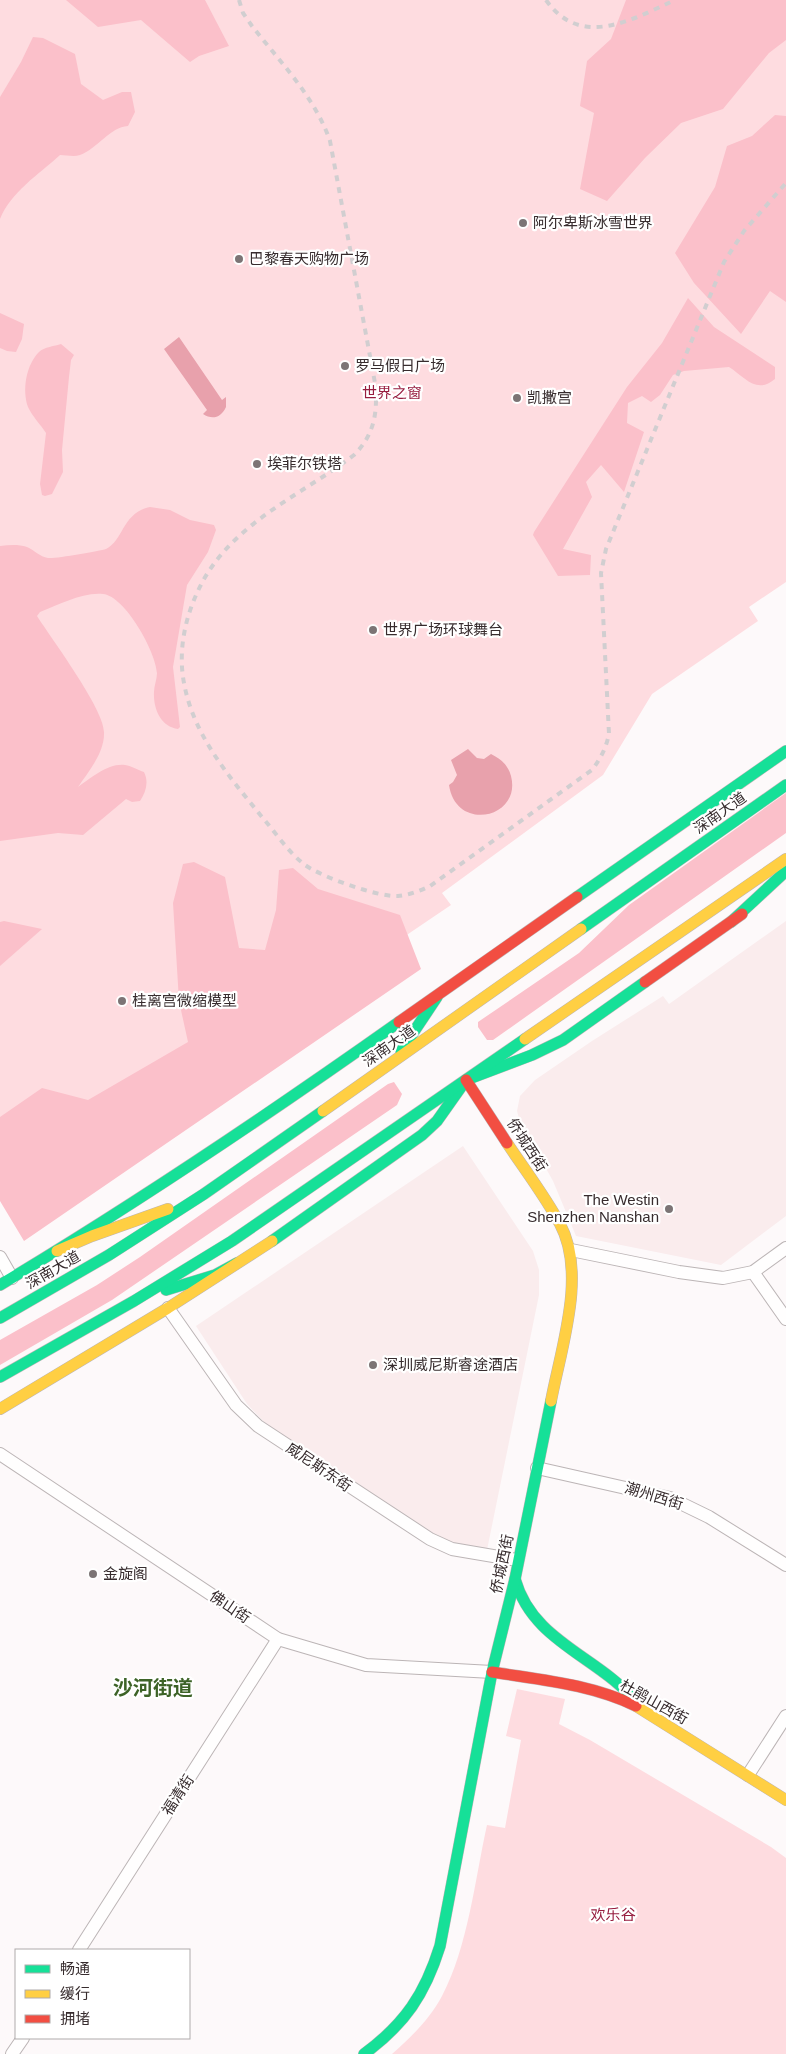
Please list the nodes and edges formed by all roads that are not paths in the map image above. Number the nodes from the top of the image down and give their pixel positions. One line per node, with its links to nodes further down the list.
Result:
1 (786, 751): 7 (main road)
2 (786, 785): 8 (main road, 深南大道)
3 (786, 859): 9 (main road)
4 (786, 871): 6 (main road)
5 (786, 884): 6 (main road)
6 (732, 922): 9 (main road)
7 (437, 997): 8 (main road); 13 (main road)
8 (395, 1060): 10 (main road, 深南大道)
9 (466, 1080): 12 (main road, 侨城西街); 15 (main road); 19 (main road)
10 (204, 1194): 13 (main road); 21 (main road, 深南大道)
11 (786, 1248): 16 (street)
12 (570, 1250): 16 (street); 26 (main road, 侨城西街)
13 (57, 1251): 17 (main road)
14 (0, 1257): 17 (street)
15 (237, 1263): 19 (main road); 20 (main road)
16 (753, 1272): 22 (street)
17 (12, 1278): 18 (main road)
18 (0, 1285)
19 (134, 1301): 23 (main road)
20 (168, 1308): 24 (main road); 27 (street, 威尼斯东街)
21 (0, 1318)
22 (786, 1319)
23 (0, 1377)
24 (0, 1409)
25 (0, 1454): 30 (street, 佛山街)
26 (537, 1468): 27 (main road, 侨城西街); 28 (street, 潮州西街)
27 (518, 1560): 29 (main road, 侨城西街)
28 (786, 1565)
29 (515, 1579): 31 (main road, 侨城西街); 32 (main road)
30 (278, 1639): 31 (street, 佛山街); 36 (street, 福清街)
31 (492, 1672): 32 (main road, 杜鹃山西街); 39 (main road, 侨城西街)
32 (646, 1712): 34 (main road, 杜鹃山西街)
33 (786, 1716): 34 (street)
34 (748, 1775): 35 (main road, 杜鹃山西街)
35 (786, 1800)
36 (80, 1949)
37 (22, 2039): 38 (street)
38 (12, 2054)
39 (364, 2054)

